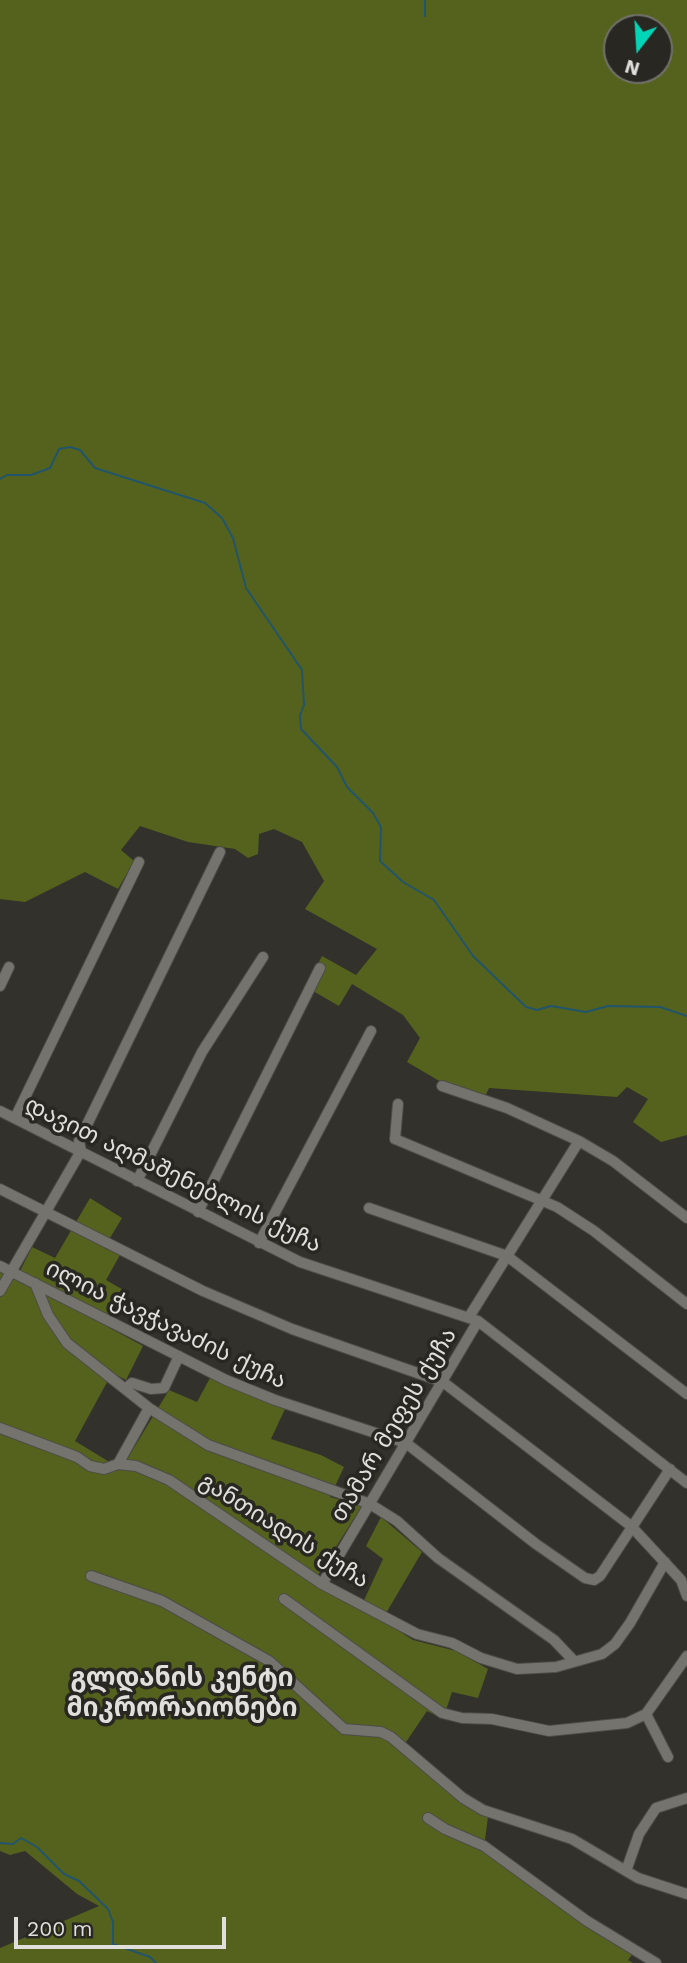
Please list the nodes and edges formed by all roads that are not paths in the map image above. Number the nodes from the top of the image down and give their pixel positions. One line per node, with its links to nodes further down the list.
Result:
1 (220, 852): 13 (street)
2 (139, 862): 11 (street)
3 (262, 957): 14 (street)
4 (9, 967): 6 (street)
5 (320, 968): 19 (street)
6 (0, 986)
7 (371, 1031): 21 (street)
8 (442, 1086): 12 (street)
9 (398, 1104): 16 (street)
10 (0, 1111): 11 (street, დავით აღმაშენებლის ქუჩა)
11 (15, 1118): 13 (street, დავით აღმაშენებლის ქუჩა)
12 (579, 1141): 16 (street, თამარ მეფეს ქუჩა); 20 (street)
13 (81, 1151): 14 (street, დავით აღმაშენებლის ქუჩა); 18 (street)
14 (137, 1181): 19 (street, დავით აღმაშენებლის ქუჩა)
15 (0, 1189): 18 (street)
16 (542, 1199): 22 (street, თამარ მეფეს ქუჩა); 27 (street)
17 (369, 1208): 22 (street)
18 (45, 1212): 24 (street); 30 (street)
19 (198, 1212): 21 (street, დავით აღმაშენებლის ქუჩა)
20 (687, 1218)
21 (259, 1243): 28 (street, დავით აღმაშენებლის ქუჩა)
22 (507, 1256): 28 (street, თამარ მეფეს ქუჩა); 32 (street)
23 (0, 1266): 24 (street, ილია ჭავჭავაძის ქუჩა)
24 (11, 1272): 25 (street, ილია ჭავჭავაძის ქუჩა); 26 (street)
25 (35, 1283): 29 (street, ილია ჭავჭავაძის ქუჩა); 31 (street)
26 (0, 1291)
27 (687, 1304)
28 (473, 1319): 30 (street, თამარ მეფეს ქუჩა); 37 (street, დავით აღმაშენებლის ქუჩა)
29 (179, 1356): 31 (street); 35 (street, ილია ჭავჭავაძის ქუჩა)
30 (443, 1382): 35 (street, თამარ მეფეს ქუჩა); 40 (street)
31 (125, 1389): 33 (street)
32 (687, 1394)
33 (149, 1408): 36 (street); 39 (street)
34 (0, 1428): 36 (street, განთიადის ქუჩა)
35 (406, 1443): 39 (street, თამარ მეფეს ქუჩა); 40 (street, ილია ჭავჭავაძის ქუჩა)
36 (118, 1464): 43 (street, განთიადის ქუჩა)
37 (670, 1469): 38 (street, დავით აღმაშენებლის ქუჩა); 40 (street, ილია ჭავჭავაძის ქუჩა)
38 (687, 1483)
39 (370, 1504): 43 (street, თამარ მეფეს ქუჩა); 47 (street)
40 (631, 1526): 41 (street)
41 (664, 1562): 44 (street); 47 (street, განთიადის ქუჩა)
42 (91, 1576): 52 (street)
43 (323, 1584): 47 (street, განთიადის ქუჩა)
44 (687, 1596)
45 (284, 1599): 48 (street)
46 (687, 1656): 48 (street)
47 (574, 1661)
48 (646, 1714): 49 (street)
49 (668, 1757)
50 (687, 1798): 52 (street)
51 (428, 1818): 54 (street)
52 (626, 1871): 53 (street)
53 (687, 1894)
54 (656, 1963)

